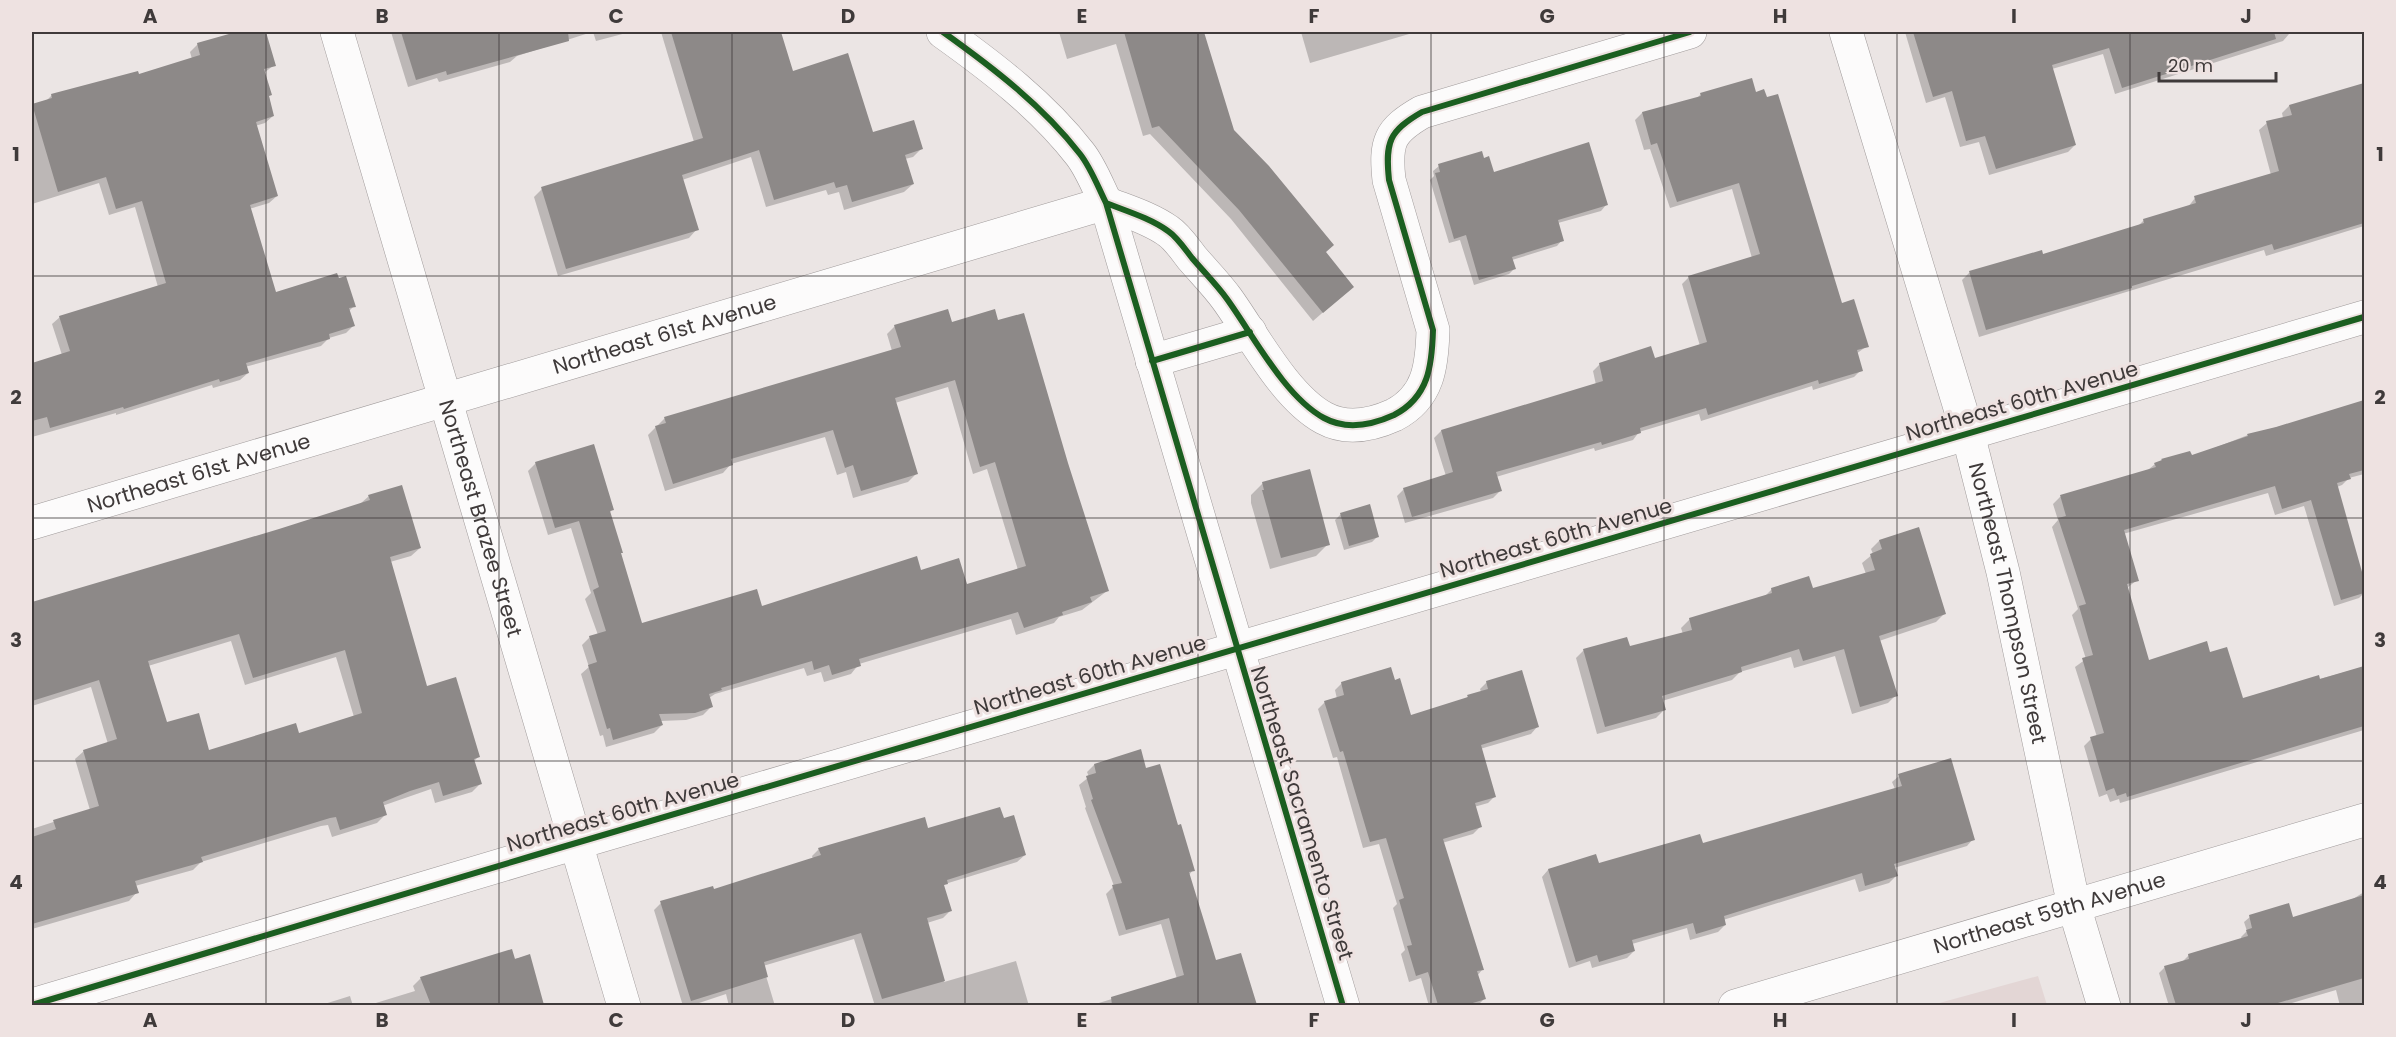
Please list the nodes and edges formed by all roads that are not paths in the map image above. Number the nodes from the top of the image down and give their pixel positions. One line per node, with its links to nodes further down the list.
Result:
1 (337, 32): 9 (street, Northeast Brazee Street)
2 (943, 32): 5 (street, Northeast Sacramento Street)
3 (1690, 32): 7 (street)
4 (1846, 32): 10 (street, Northeast Thompson Street)
5 (1106, 203): 7 (street); 8 (street, Northeast Sacramento Street); 9 (street, Northeast 61st Avenue)
6 (2364, 317): 10 (street, Northeast 60th Avenue)
7 (1250, 332): 8 (street)
8 (1152, 361): 12 (street, Northeast Sacramento Street)
9 (444, 399): 11 (street, Northeast 61st Avenue); 14 (street, Northeast Brazee Street)
10 (1968, 434): 12 (street, Northeast 60th Avenue); 15 (street, Northeast Thompson Street)
11 (32, 523)
12 (1236, 650): 14 (street, Northeast 60th Avenue); 18 (street, Northeast Sacramento Street)
13 (2364, 820): 15 (street, Northeast 59th Avenue)
14 (575, 843): 16 (street, Northeast 60th Avenue); 17 (street, Northeast Brazee Street)
15 (2074, 906): 19 (street, Northeast 59th Avenue); 20 (street, Northeast Thompson Street)
16 (32, 1005)
17 (624, 1005)
18 (1343, 1005)
19 (1735, 1005)
20 (2104, 1005)

